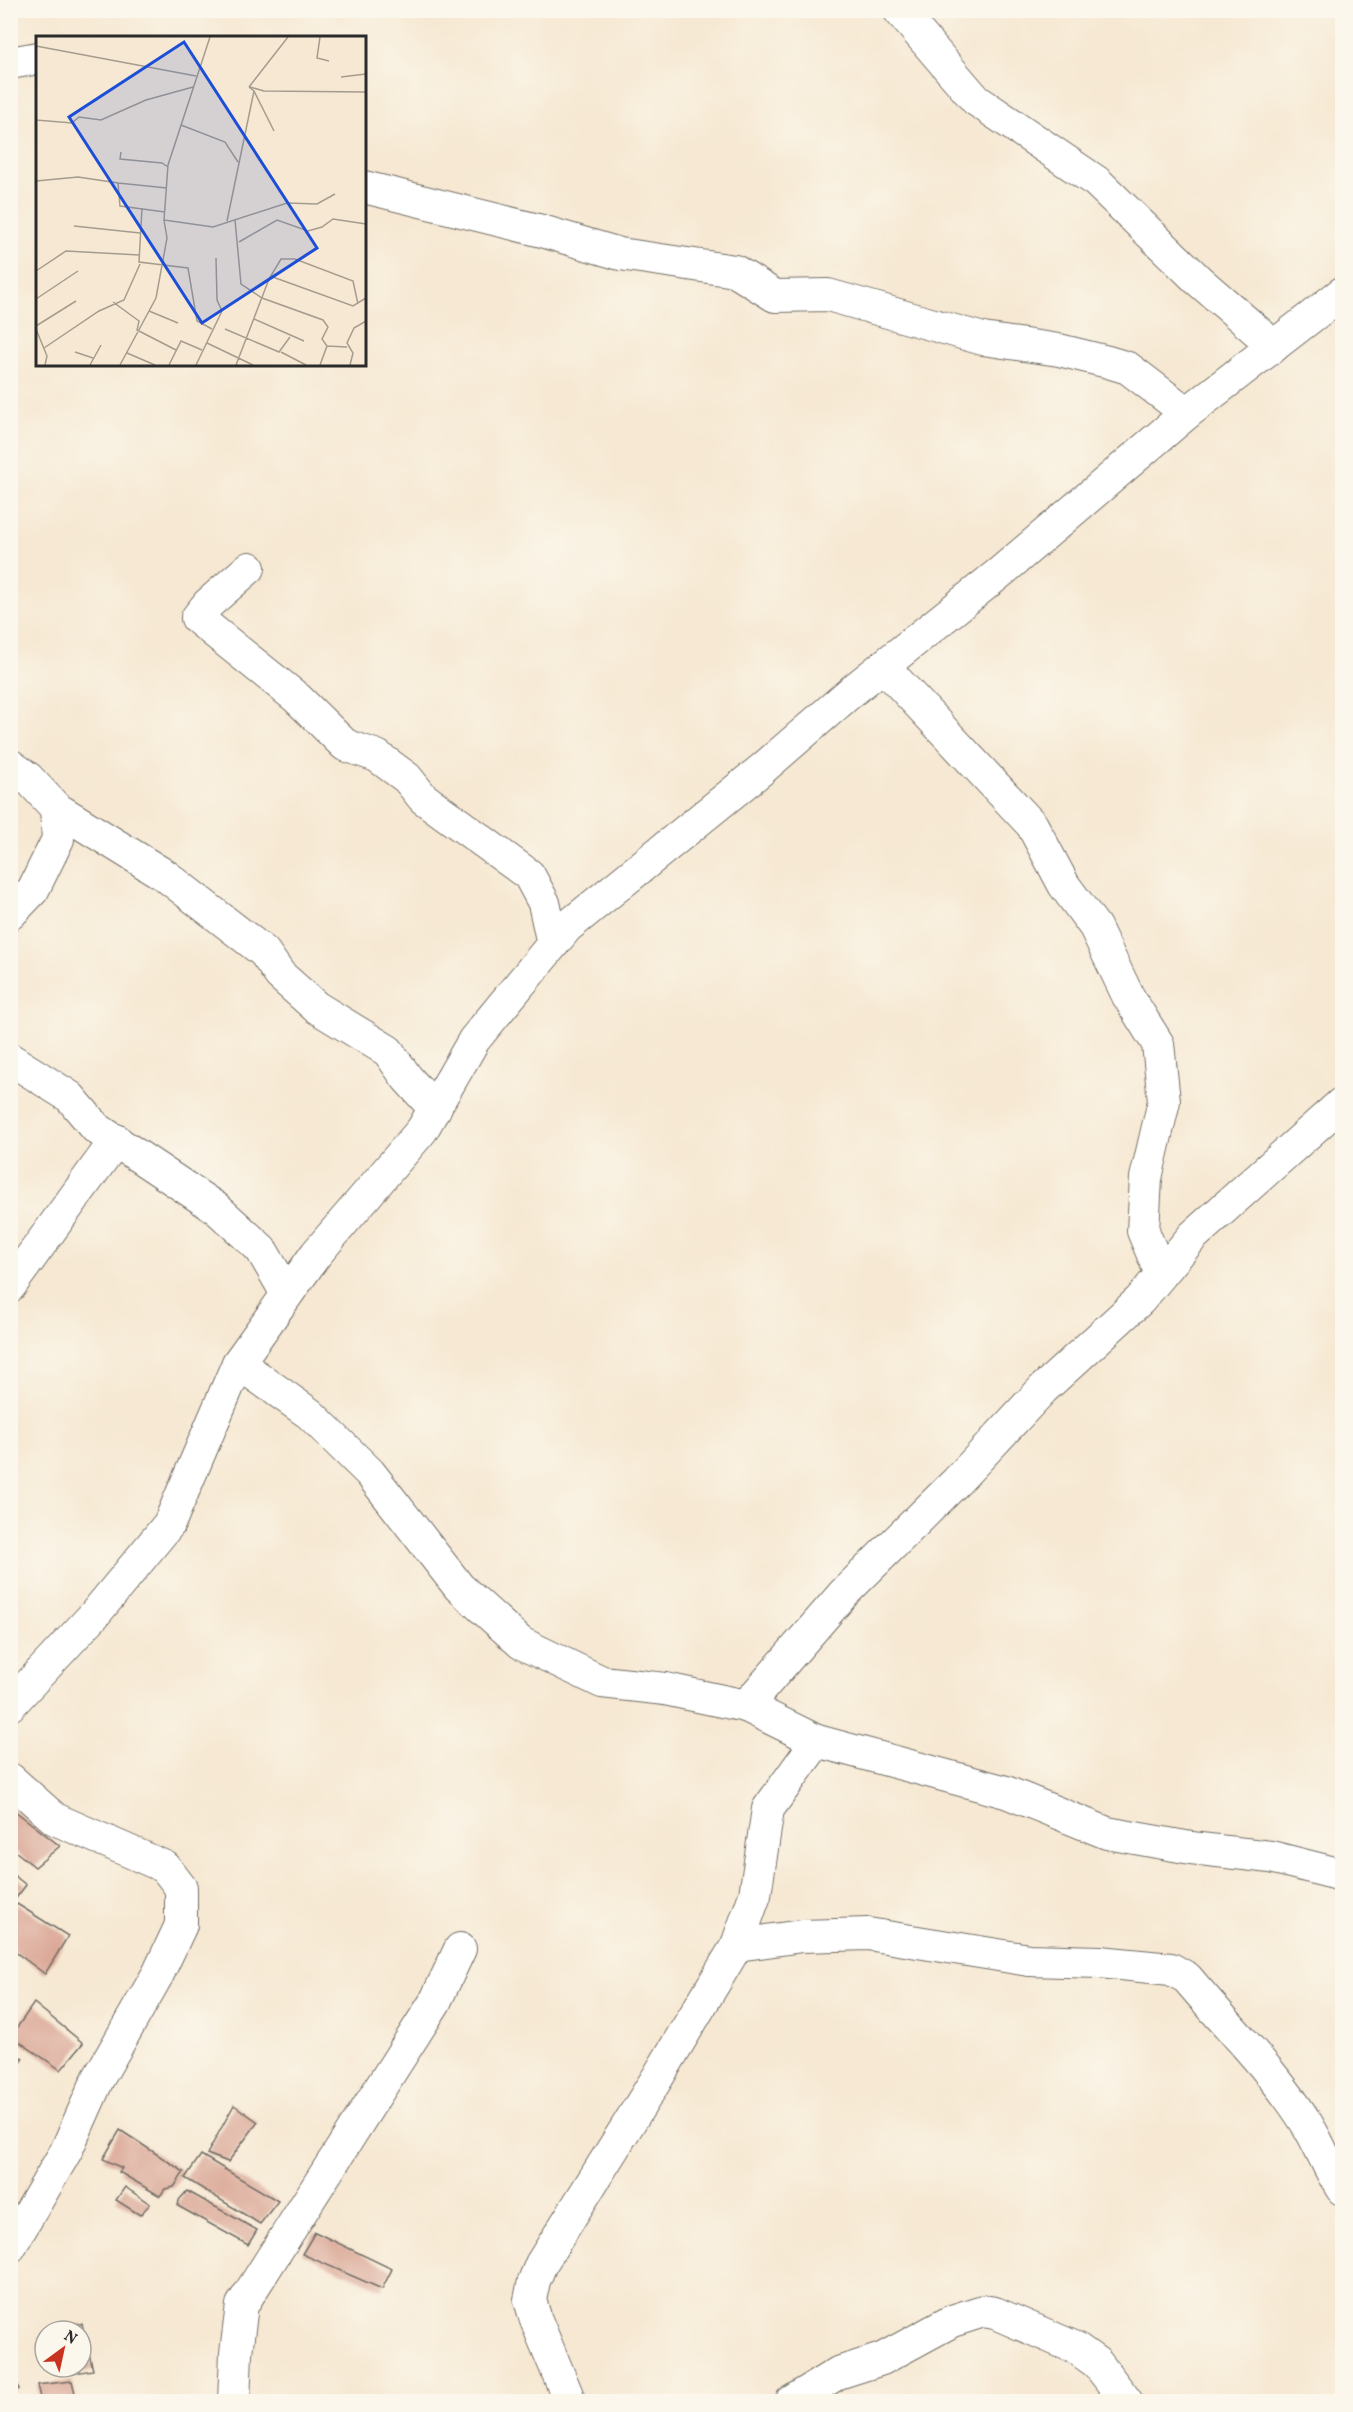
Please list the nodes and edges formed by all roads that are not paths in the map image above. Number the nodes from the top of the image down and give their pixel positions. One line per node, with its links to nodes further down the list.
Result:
1 (899, 10): 6 (street)
2 (36, 58): 3 (street)
3 (10, 63)
4 (366, 188): 7 (street)
5 (1342, 294): 6 (street)
6 (1274, 346): 7 (street)
7 (1187, 413): 9 (street)
8 (249, 568): 13 (street)
9 (883, 666): 13 (street); 18 (street)
10 (10, 765): 11 (street)
11 (56, 808): 12 (street); 16 (street)
12 (10, 914)
13 (553, 944): 16 (street)
14 (10, 1059): 17 (street)
15 (1342, 1103): 18 (street)
16 (435, 1108): 20 (street)
17 (116, 1140): 19 (street); 20 (street)
18 (1161, 1274): 23 (street)
19 (10, 1286)
20 (287, 1294): 21 (street)
21 (238, 1363): 22 (street); 23 (street)
22 (10, 1705)
23 (746, 1707): 24 (street)
24 (817, 1742): 26 (street); 27 (street)
25 (10, 1779): 30 (street)
26 (1342, 1875)
27 (737, 1945): 29 (street); 33 (street)
28 (460, 1949): 32 (street)
29 (1342, 2188)
30 (10, 2247)
31 (813, 2397): 34 (street)
32 (234, 2402)
33 (570, 2402)
34 (1127, 2402)

